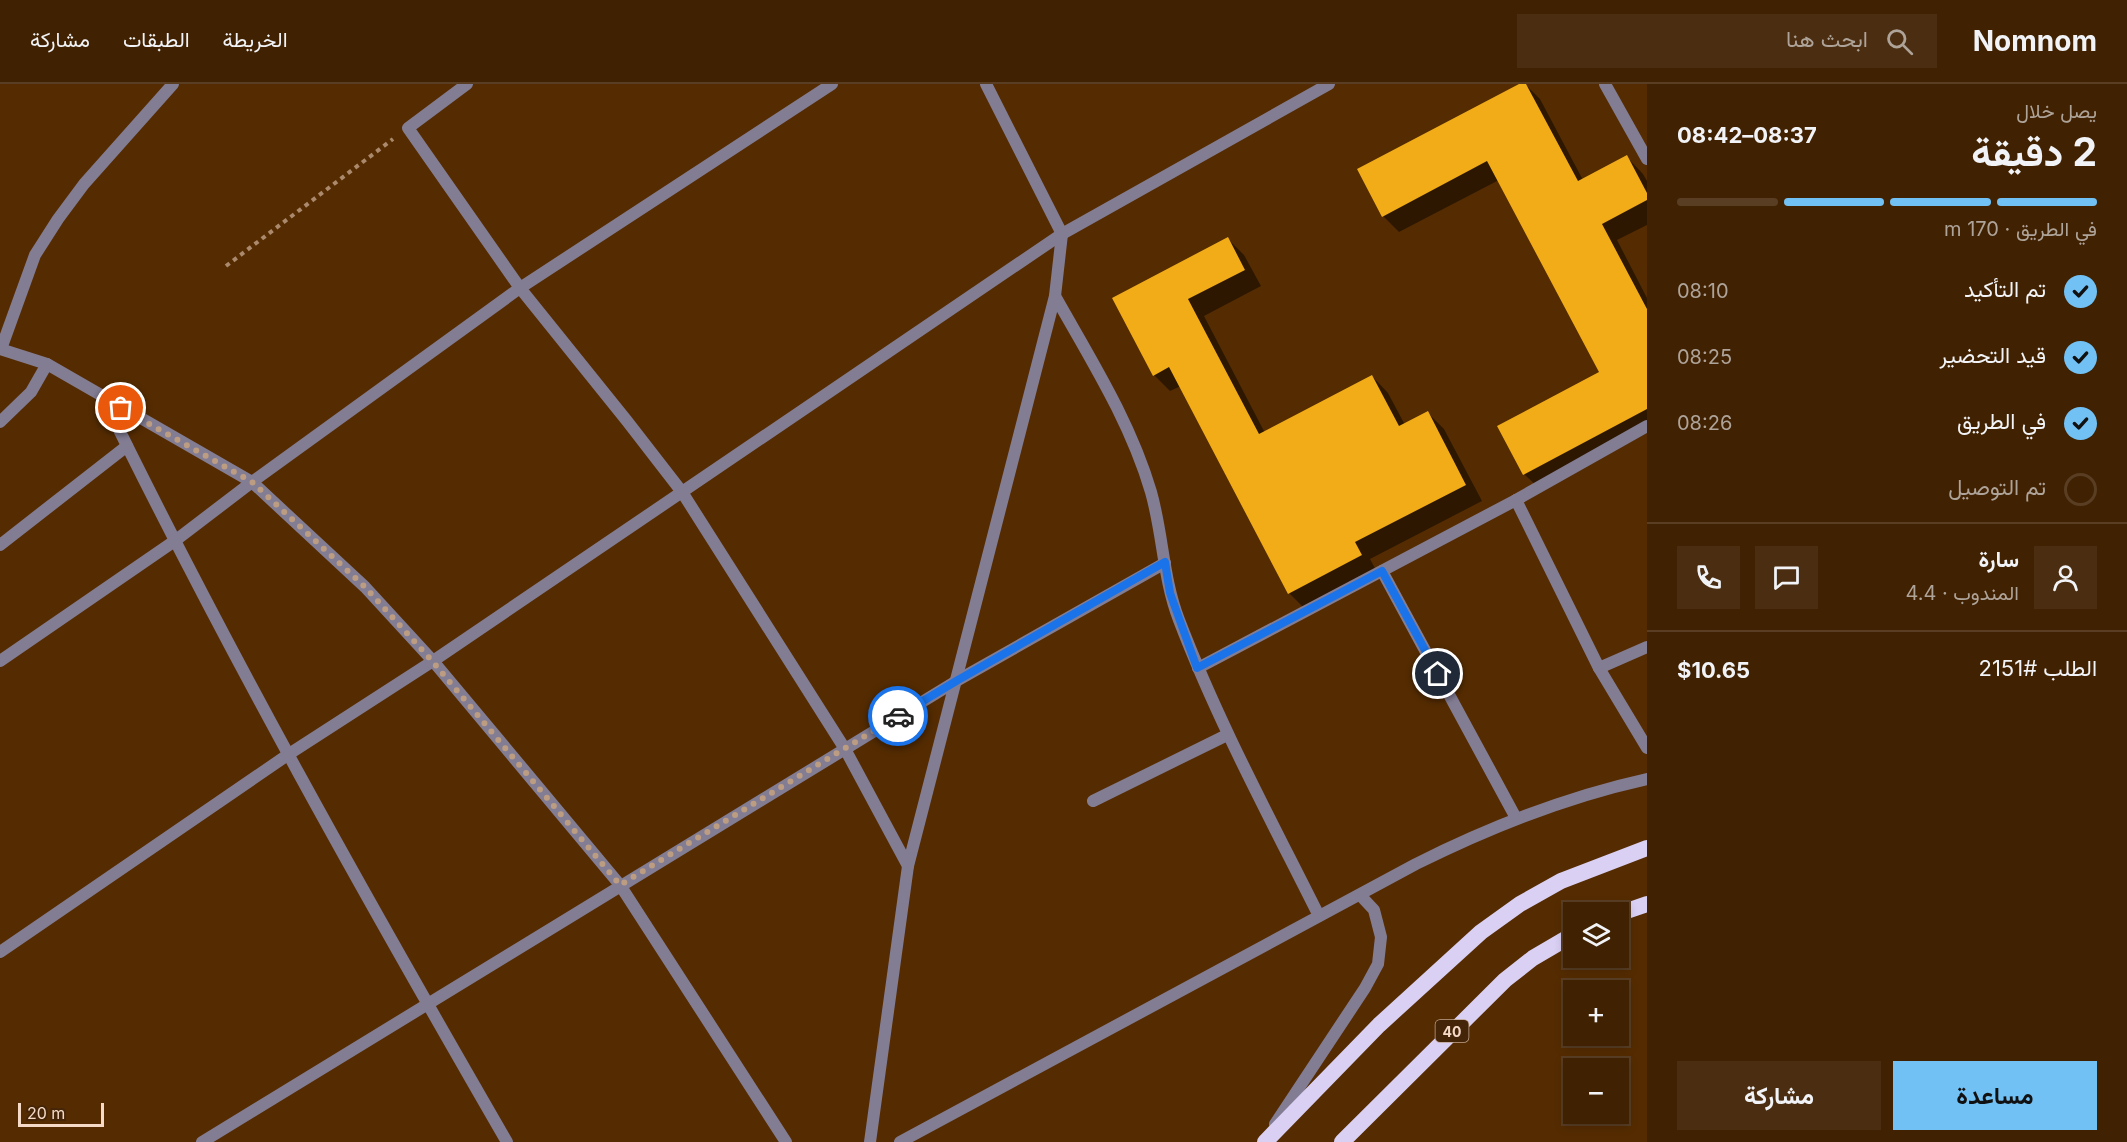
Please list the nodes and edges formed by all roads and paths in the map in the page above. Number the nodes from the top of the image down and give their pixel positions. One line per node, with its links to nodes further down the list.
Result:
1 (172, 84): 13 (street)
2 (467, 84): 7 (street)
3 (832, 84): 11 (street)
4 (986, 84): 9 (street)
5 (1329, 84): 9 (street)
6 (1605, 84): 8 (street)
7 (408, 128): 10 (path); 11 (street)
8 (1647, 159)
9 (1062, 234): 12 (street); 20 (street)
10 (226, 266)
11 (520, 288): 19 (street); 20 (street)
12 (1055, 296): 24 (street); 31 (street)
13 (1, 349): 14 (street)
14 (47, 364): 15 (street); 16 (street)
15 (103, 397): 18 (street); 19 (street)
16 (0, 422)
17 (1647, 426): 21 (street)
18 (127, 446): 22 (street); 23 (street)
19 (252, 482): 22 (street); 28 (street)
20 (681, 492): 28 (street); 34 (street)
21 (1515, 500): 25 (street); 30 (street)
22 (176, 540): 27 (street); 35 (street)
23 (0, 544)
24 (1165, 562): 29 (street); 31 (street)
25 (1382, 571): 29 (street); 38 (street)
26 (1647, 646): 30 (street)
27 (0, 661)
28 (433, 662): 35 (street); 41 (street)
29 (1197, 668): 32 (street)
30 (1599, 668): 33 (street)
31 (958, 680): 34 (street); 40 (street)
32 (1227, 735): 37 (street); 45 (street)
33 (1647, 748)
34 (845, 749): 40 (street); 41 (street)
35 (289, 754): 47 (street); 48 (street)
36 (1647, 779): 38 (street)
37 (1094, 801)
38 (1516, 818): 42 (street)
39 (1647, 848): 54 (highway)
40 (908, 866): 52 (street)
41 (620, 885): 48 (street); 51 (street)
42 (1360, 895): 45 (street); 54 (street)
43 (1647, 904): 44 (highway)
44 (1629, 910)
45 (1319, 916): 53 (street)
46 (1563, 940): 55 (highway, 40)
47 (0, 952)
48 (427, 1003): 49 (street); 50 (street)
49 (202, 1142)
50 (507, 1142)
51 (786, 1142)
52 (870, 1142)
53 (900, 1142)
54 (1264, 1142)
55 (1342, 1142)

